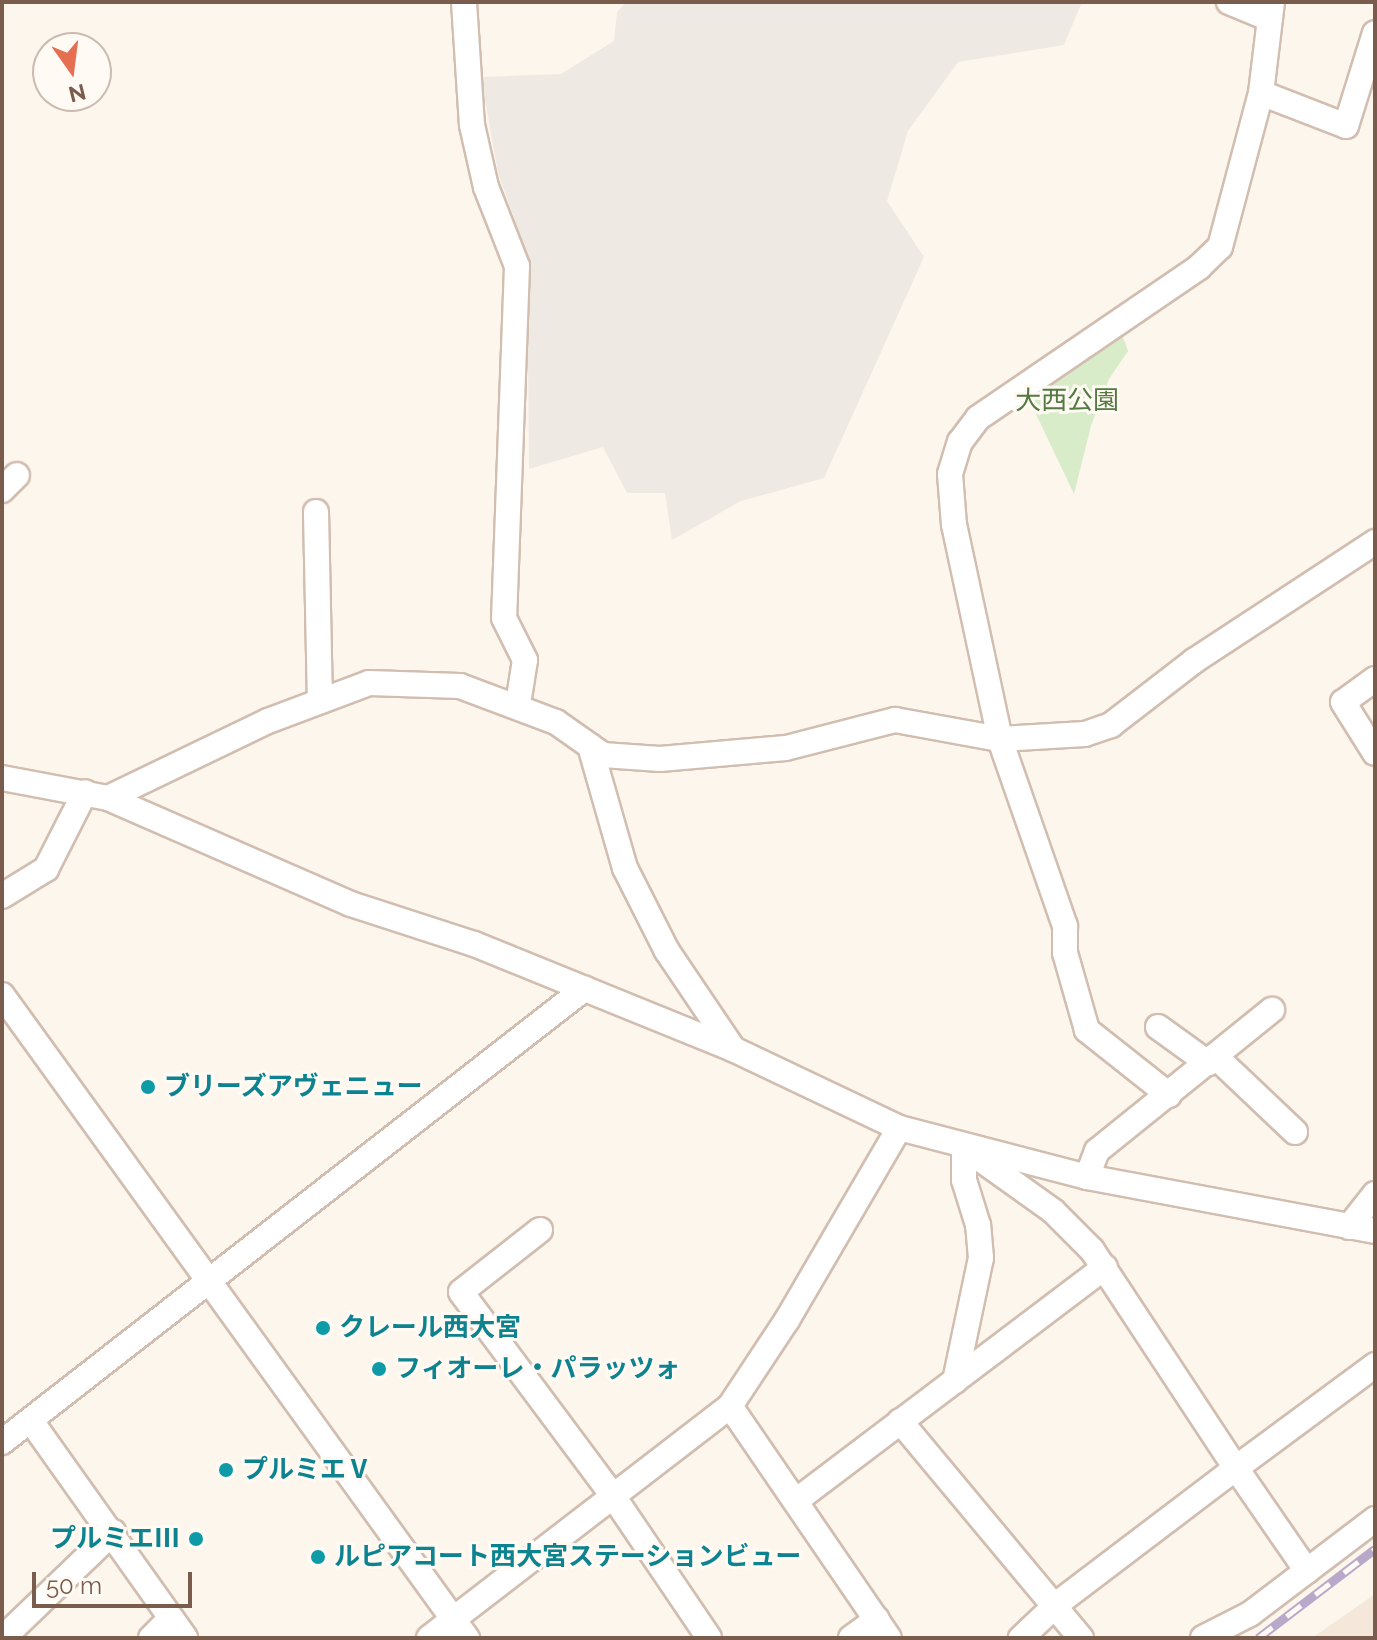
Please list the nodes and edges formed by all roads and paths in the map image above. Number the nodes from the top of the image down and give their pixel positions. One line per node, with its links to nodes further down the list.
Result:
1 (464, 2): 10 (street)
2 (1229, 2): 3 (street)
3 (1271, 10): 5 (street)
4 (1375, 33): 5 (street)
5 (1261, 93): 11 (street)
6 (316, 512): 9 (street)
7 (1373, 548): 11 (street)
8 (1375, 679): 13 (street)
9 (320, 701): 10 (street); 15 (street)
10 (518, 704): 12 (street)
11 (1000, 739): 12 (street); 23 (street)
12 (590, 746): 21 (street)
13 (1375, 753)
14 (2, 778): 15 (street)
15 (97, 795): 16 (street); 17 (street)
16 (2, 896)
17 (584, 989): 21 (street); 33 (street)
18 (2, 995): 33 (street)
19 (1272, 1010): 22 (street)
20 (1158, 1027): 22 (street)
21 (733, 1049): 24 (street)
22 (1212, 1060): 23 (street); 25 (street)
23 (1169, 1095): 27 (street)
24 (899, 1128): 26 (street); 36 (street)
25 (1295, 1132)
26 (964, 1147): 27 (street); 32 (street); 35 (street)
27 (1087, 1177): 29 (street)
28 (1375, 1194): 29 (street)
29 (1349, 1227): 31 (street)
30 (540, 1230): 41 (street)
31 (1375, 1231)
32 (1105, 1267): 35 (street); 40 (street)
33 (211, 1279): 37 (street); 48 (street)
34 (1375, 1365): 40 (street)
35 (955, 1381): 38 (street)
36 (730, 1406): 41 (street); 42 (street)
37 (31, 1421): 39 (street); 44 (street)
38 (900, 1421): 42 (street); 46 (street)
39 (2, 1442)
40 (1236, 1468): 45 (street); 46 (street)
41 (613, 1496): 48 (street); 53 (street)
42 (797, 1500): 49 (street)
43 (1375, 1519): 45 (street)
44 (113, 1532): 47 (street); 50 (street)
45 (1307, 1571): 57 (street)
46 (1057, 1604): 55 (street); 56 (street)
47 (178, 1628): 51 (street)
48 (461, 1629): 52 (street)
49 (883, 1629): 54 (street)
50 (3, 1638)
51 (151, 1638)
52 (429, 1638)
53 (709, 1638)
54 (851, 1638)
55 (1021, 1638)
56 (1081, 1638)
57 (1203, 1638)

